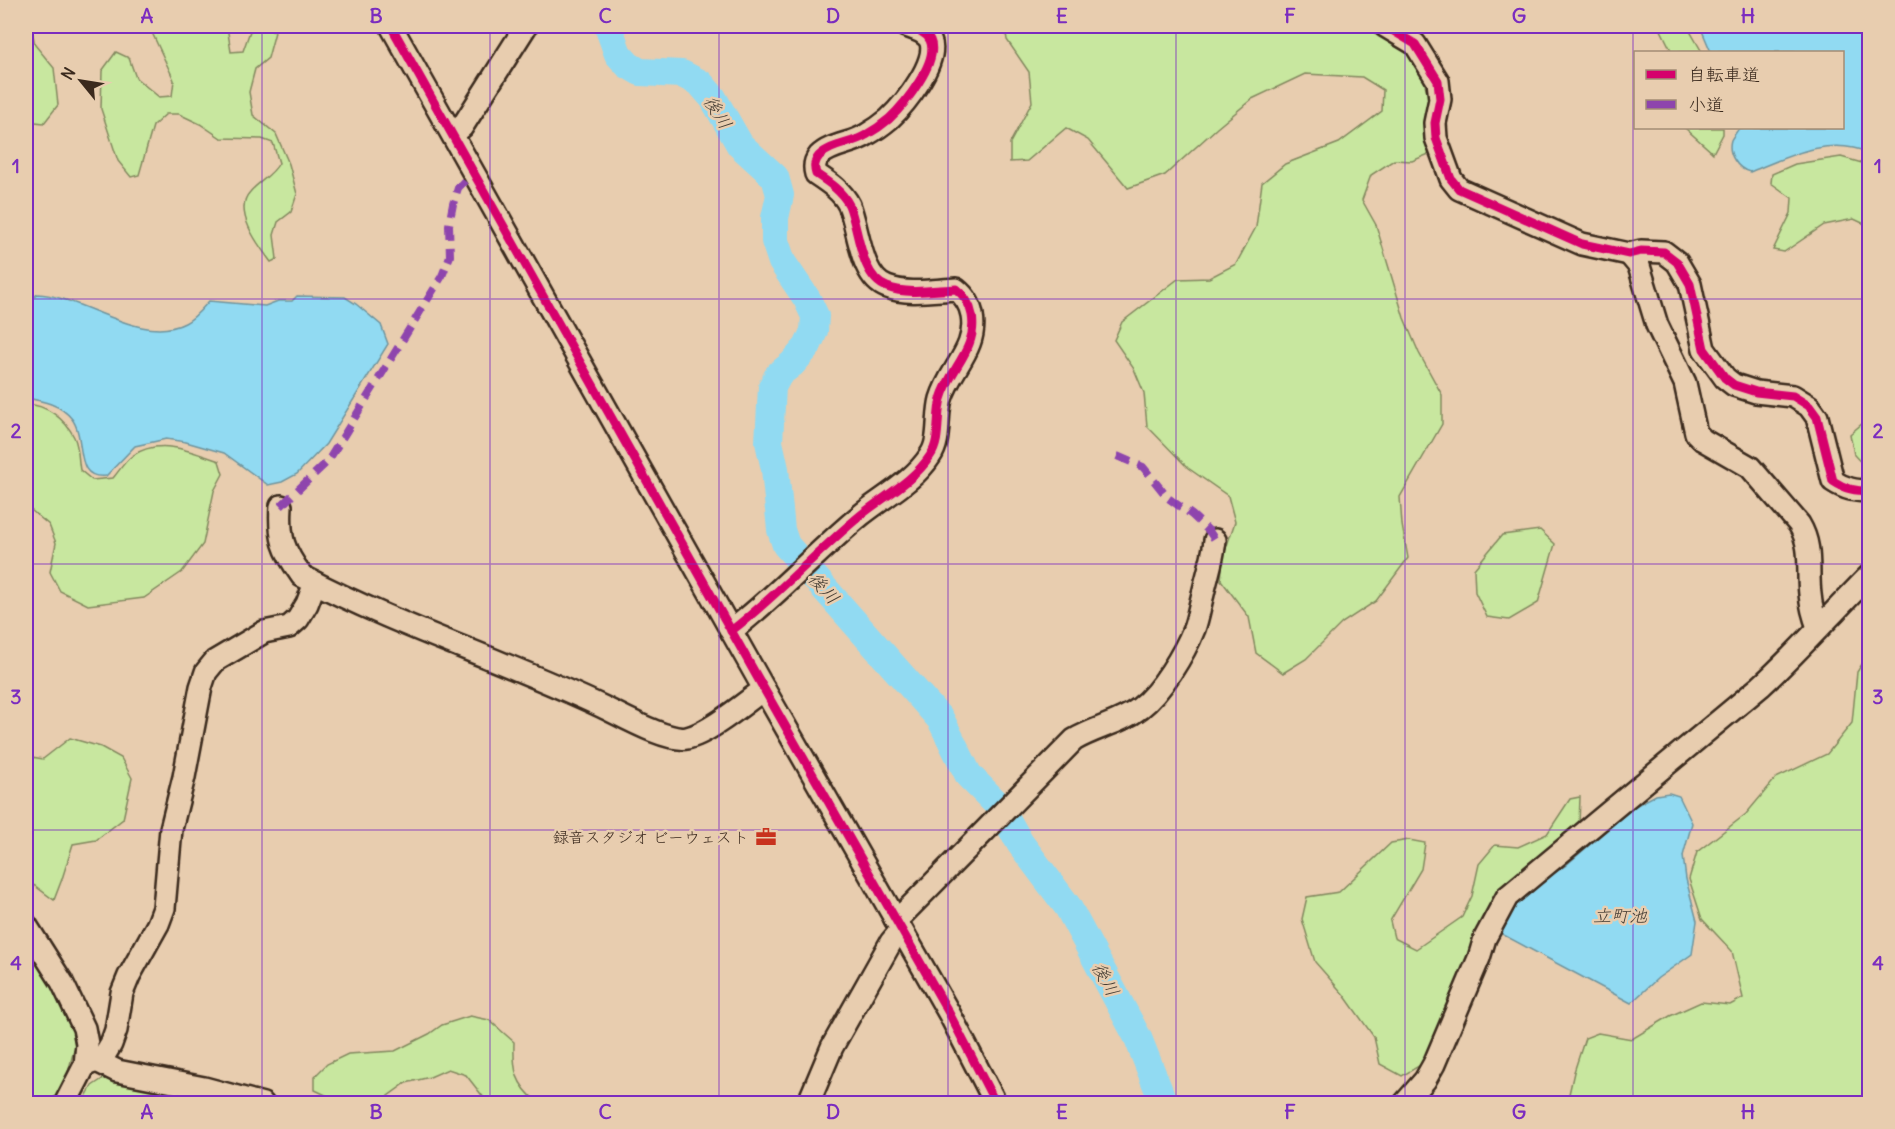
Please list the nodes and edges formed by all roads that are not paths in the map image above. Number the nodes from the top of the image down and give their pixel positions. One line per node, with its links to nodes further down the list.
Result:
1 (391, 26): 5 (street)
2 (526, 26): 5 (street)
3 (906, 26): 13 (street)
4 (1385, 26): 6 (street)
5 (453, 134): 13 (street)
6 (1629, 255): 7 (street); 12 (street)
7 (1869, 491)
8 (281, 506): 11 (street)
9 (1215, 540): 15 (street)
10 (1869, 575): 12 (street)
11 (315, 584): 14 (street); 17 (street)
12 (1818, 627): 22 (street)
13 (731, 631): 14 (street)
14 (764, 689): 15 (street)
15 (898, 924): 20 (street); 21 (street)
16 (26, 925): 17 (street)
17 (91, 1063): 18 (street); 19 (street)
18 (65, 1104)
19 (263, 1104)
20 (808, 1104)
21 (996, 1104)
22 (1404, 1104)

